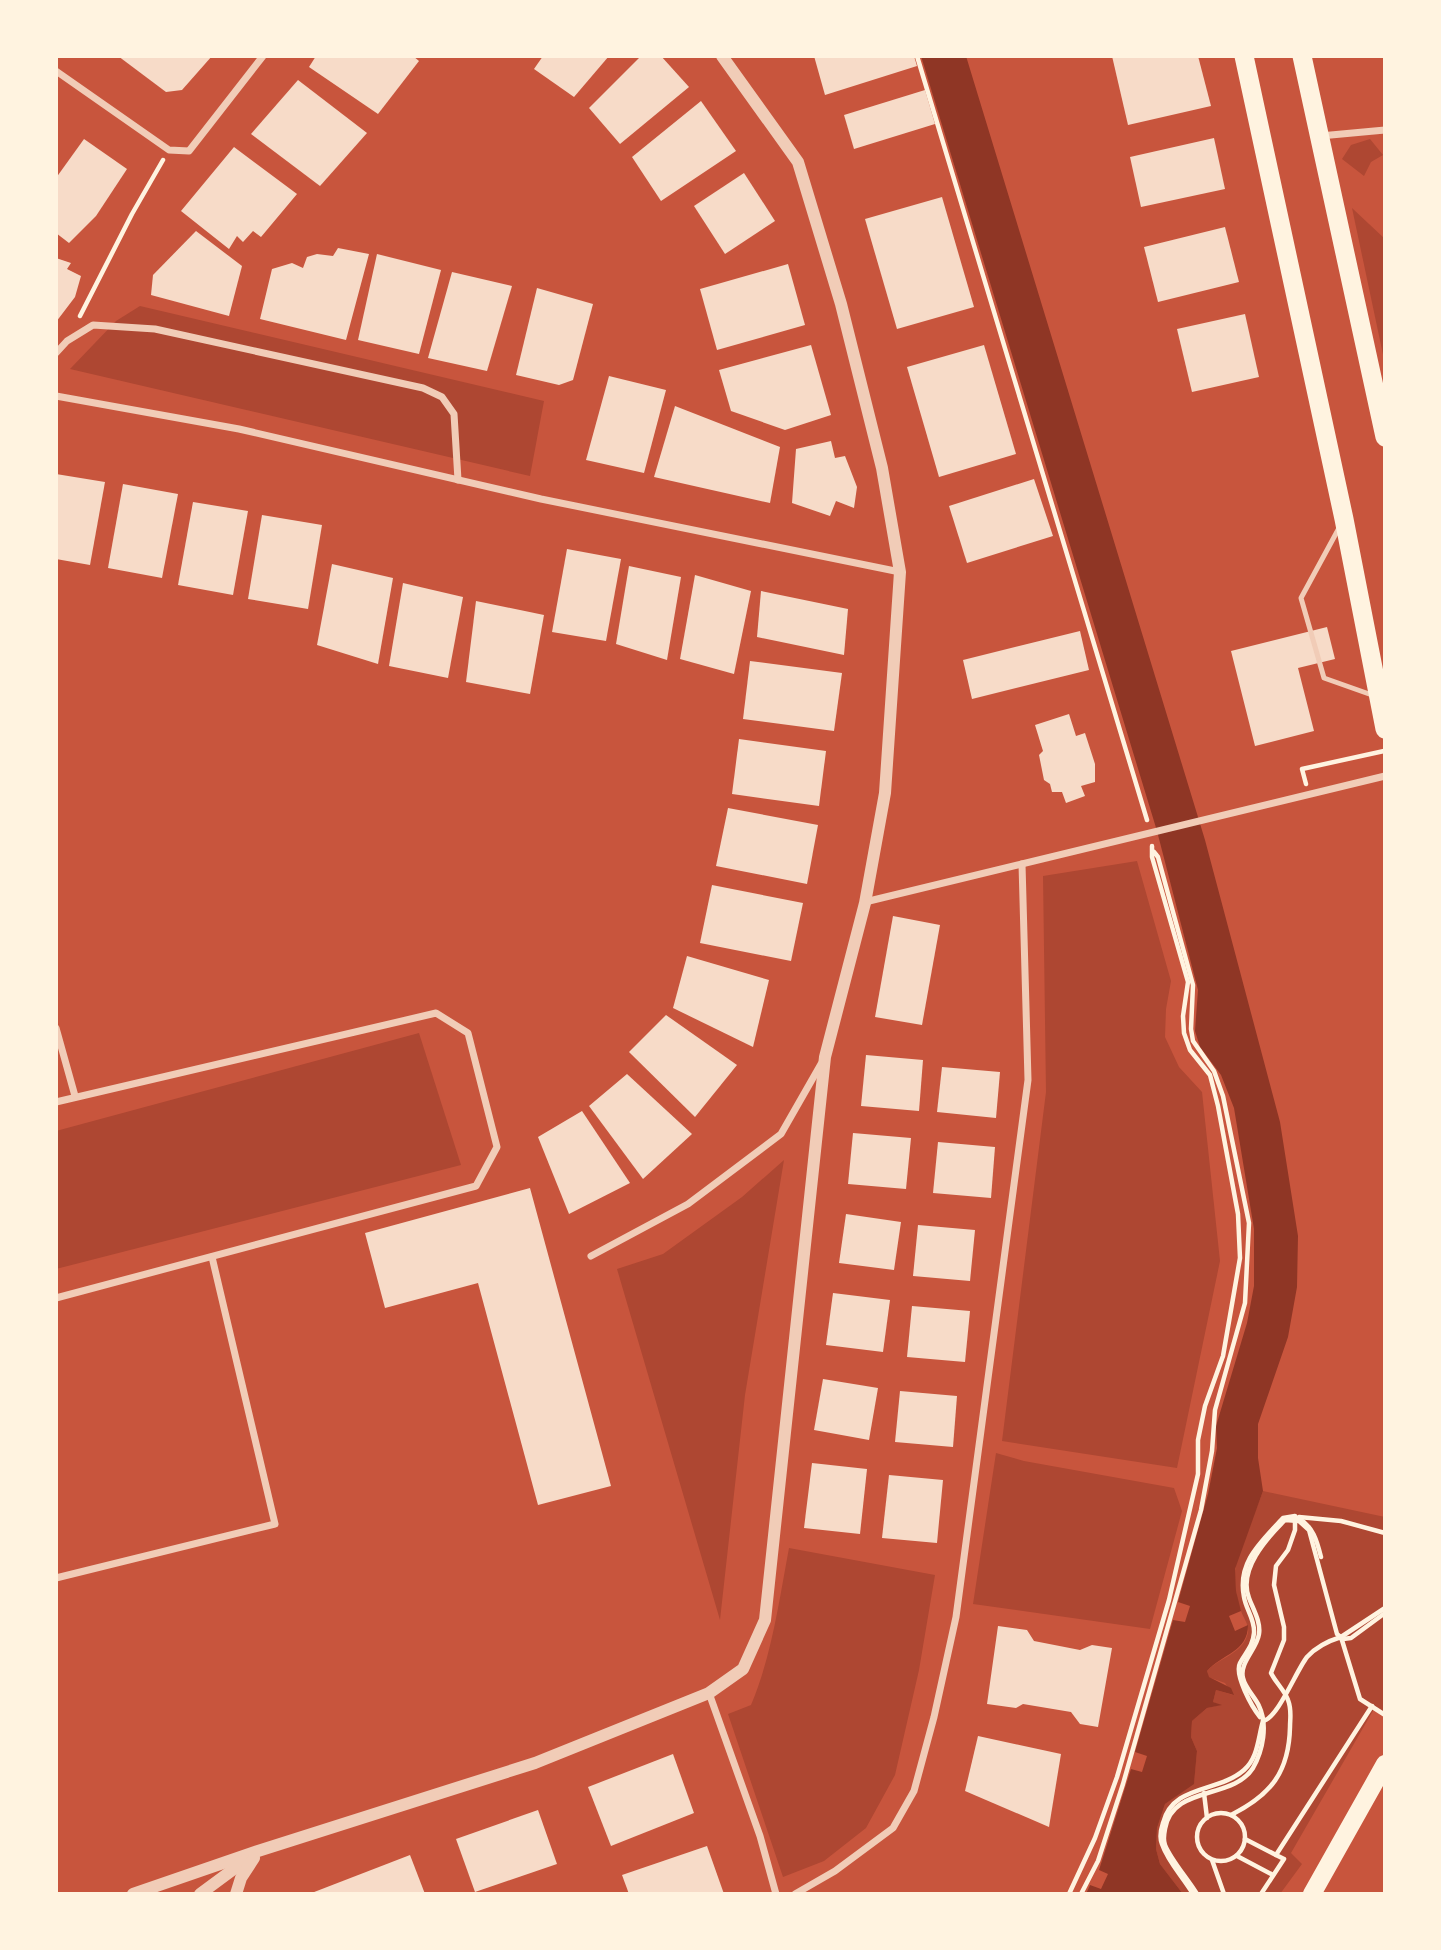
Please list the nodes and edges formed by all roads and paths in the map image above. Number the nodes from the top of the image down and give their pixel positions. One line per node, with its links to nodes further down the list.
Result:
1 (263, 56): 9 (street)
2 (722, 56): 16 (street)
3 (917, 56): 22 (path)
4 (1244, 56): 15 (highway)
5 (1302, 56): 8 (highway)
6 (56, 71): 9 (street)
7 (1385, 130): 8 (street)
8 (1320, 136): 13 (highway)
9 (169, 150): 10 (path)
10 (67, 341): 11 (street); 14 (street)
11 (56, 354)
12 (56, 396): 14 (street)
13 (1385, 437)
14 (458, 480): 16 (street)
15 (1344, 519): 17 (highway); 17 (lane)
16 (900, 572): 24 (street)
17 (1379, 697): 18 (highway)
18 (1385, 729)
19 (1385, 751): 20 (path)
20 (1302, 769)
21 (1385, 776): 23 (street)
22 (1144, 807)
23 (1022, 864): 24 (street); 56 (street)
24 (864, 903): 26 (street)
25 (56, 1028): 27 (street)
26 (825, 1057): 29 (street); 37 (street)
27 (75, 1096): 28 (street); 30 (street)
28 (56, 1102)
29 (591, 1256)
30 (212, 1257): 31 (street); 34 (street)
31 (56, 1298)
32 (1295, 1519): 33 (path); 36 (path); 38 (path); 41 (path)
33 (1385, 1533)
34 (56, 1578)
35 (1385, 1610): 36 (path)
36 (1341, 1637): 38 (path); 39 (path)
37 (709, 1693): 47 (street); 55 (street)
38 (1284, 1693): 41 (path); 44 (path)
39 (1372, 1706): 40 (path); 48 (path)
40 (1385, 1715)
41 (1263, 1721): 43 (path)
42 (1385, 1764): 62 (main road)
43 (1204, 1791): 45 (path); 59 (path)
44 (1231, 1815): 45 (path); 46 (path)
45 (1207, 1818): 50 (path)
46 (1245, 1839): 48 (path); 49 (path)
47 (258, 1852): 52 (street); 53 (street); 54 (street)
48 (1276, 1855): 51 (path)
49 (1237, 1856): 50 (path); 51 (path)
50 (1211, 1859): 60 (path)
51 (1273, 1875): 61 (path)
52 (133, 1894)
53 (200, 1894)
54 (236, 1894)
55 (776, 1894)
56 (795, 1894)
57 (1069, 1894): 58 (path)
58 (1081, 1894)
59 (1195, 1894)
60 (1224, 1894)
61 (1261, 1894)
62 (1312, 1894)

